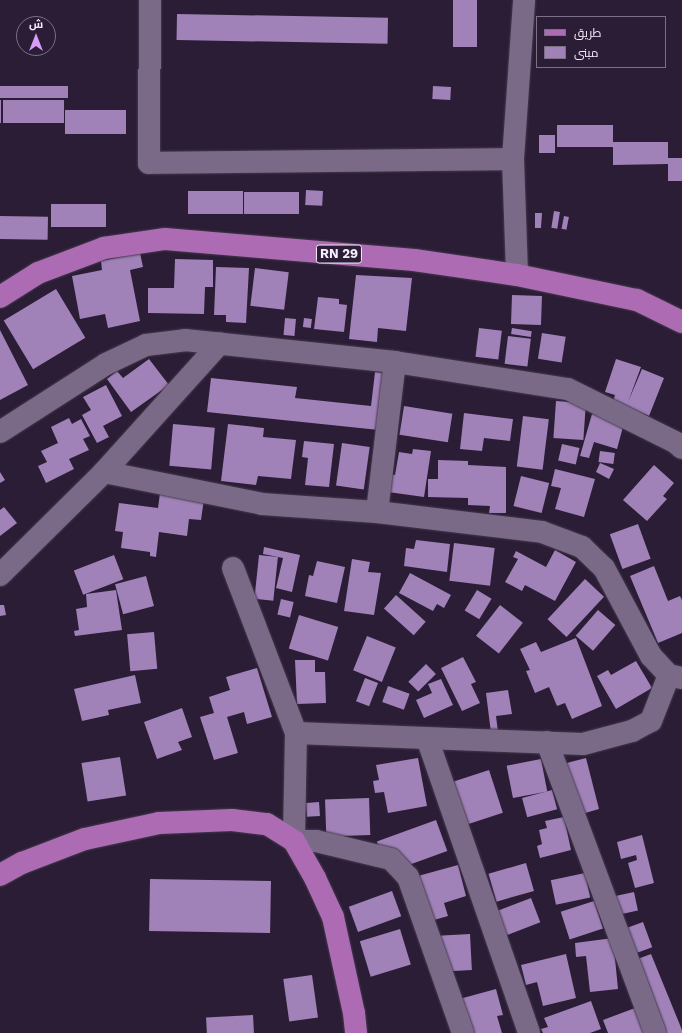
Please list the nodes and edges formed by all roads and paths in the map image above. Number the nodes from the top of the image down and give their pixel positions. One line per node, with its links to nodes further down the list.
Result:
1 (150, 0): 3 (street)
2 (524, 0): 3 (street)
3 (513, 159): 4 (street)
4 (517, 276): 5 (main road, RN 29); 6 (main road, RN 29)
5 (0, 297)
6 (682, 322)
7 (220, 343): 8 (street); 9 (street); 11 (street)
8 (395, 362): 10 (street); 12 (street)
9 (0, 432)
10 (682, 448)
11 (104, 472): 12 (street); 14 (street)
12 (377, 512): 15 (street)
13 (233, 568): 16 (street)
14 (0, 575)
15 (675, 676): 18 (street)
16 (296, 733): 17 (street); 19 (street)
17 (427, 738): 18 (street); 23 (street)
18 (547, 742): 24 (street)
19 (294, 841): 20 (main road); 21 (main road); 22 (street)
20 (0, 875)
21 (356, 1033)
22 (463, 1033)
23 (529, 1033)
24 (656, 1033)

